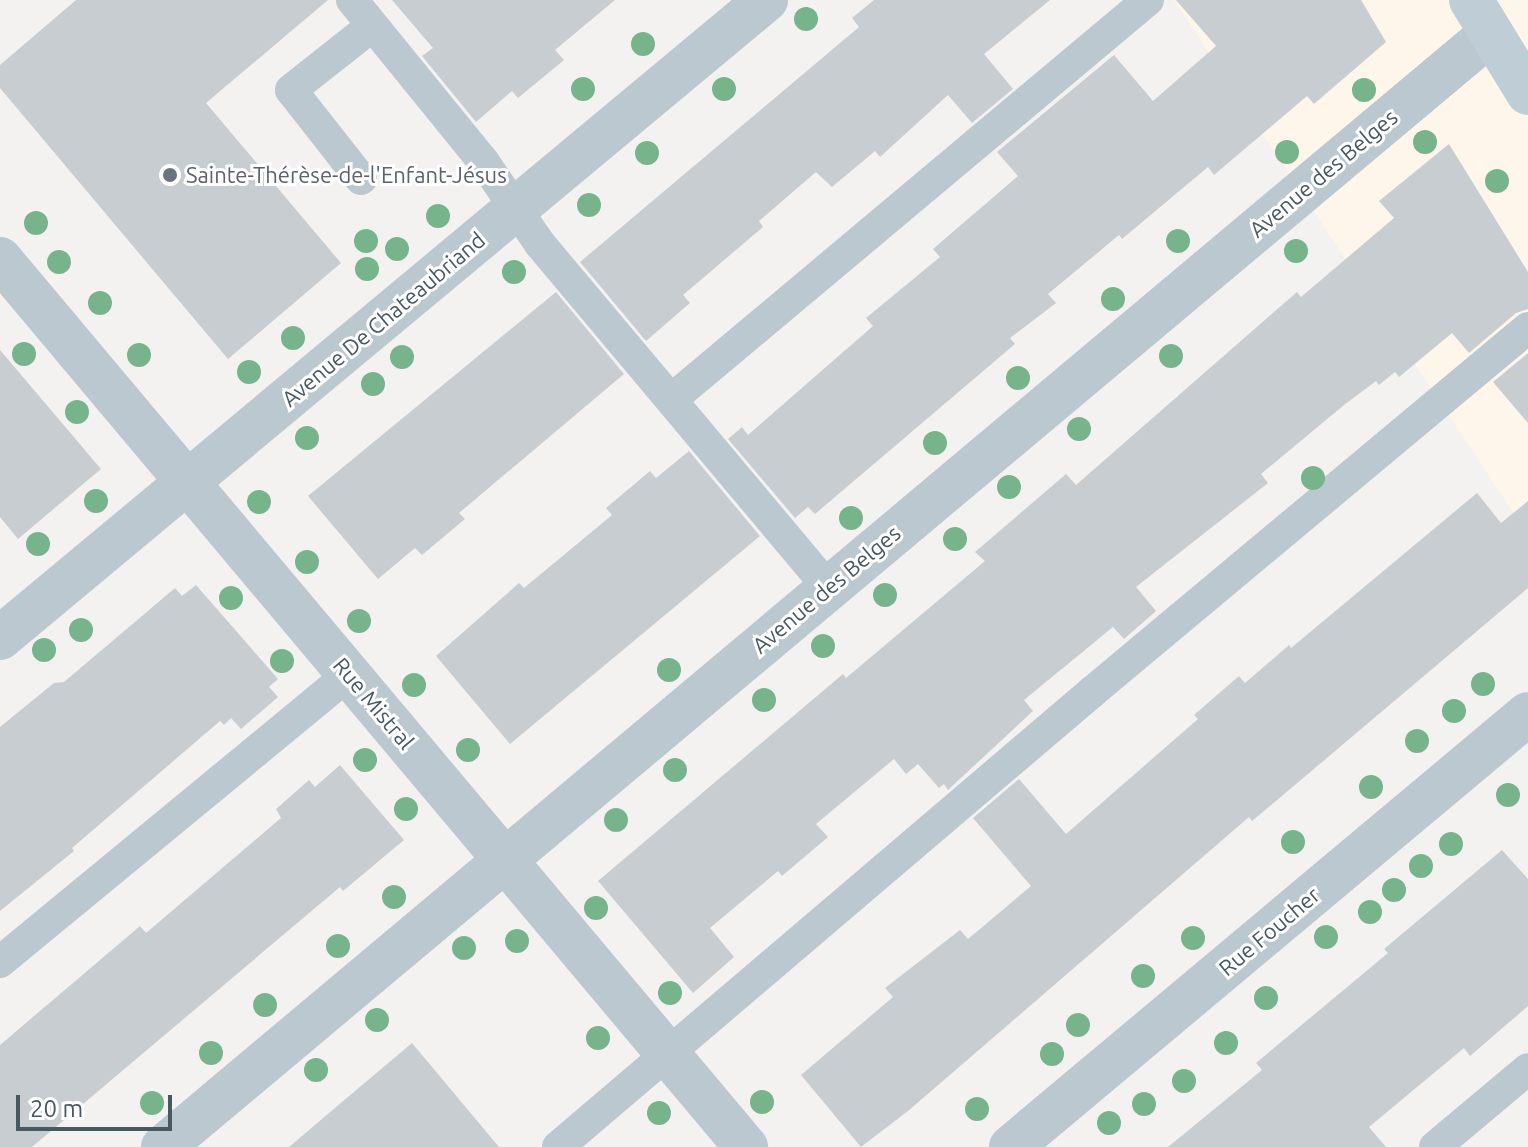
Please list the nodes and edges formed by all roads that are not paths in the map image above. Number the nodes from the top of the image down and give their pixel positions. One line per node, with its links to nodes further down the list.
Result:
1 (352, 0): 5 (lane)
2 (766, 0): 8 (street, Avenue De Chateaubriand)
3 (1148, 0): 11 (lane)
4 (1481, 16): 6 (main road); 13 (street, Avenue des Belges)
5 (372, 26): 7 (lane); 8 (lane)
6 (1528, 93)
7 (361, 179)
8 (516, 209): 11 (lane); 12 (street, Avenue De Chateaubriand)
9 (0, 259): 12 (street, Rue Mistral)
10 (1528, 328): 19 (lane)
11 (672, 399): 13 (lane)
12 (187, 481): 14 (street, Avenue De Chateaubriand); 15 (street, Rue Mistral)
13 (828, 587): 17 (street, Avenue des Belges)
14 (0, 638)
15 (350, 673): 17 (street, Rue Mistral); 18 (lane)
16 (1525, 724): 24 (street, Rue Foucher)
17 (504, 859): 19 (street, Rue Mistral); 21 (street, Avenue des Belges)
18 (0, 962)
19 (667, 1052): 22 (lane); 23 (street, Rue Mistral)
20 (1528, 1069): 25 (lane)
21 (163, 1147)
22 (558, 1147)
23 (746, 1147)
24 (1011, 1147)
25 (1435, 1147)

